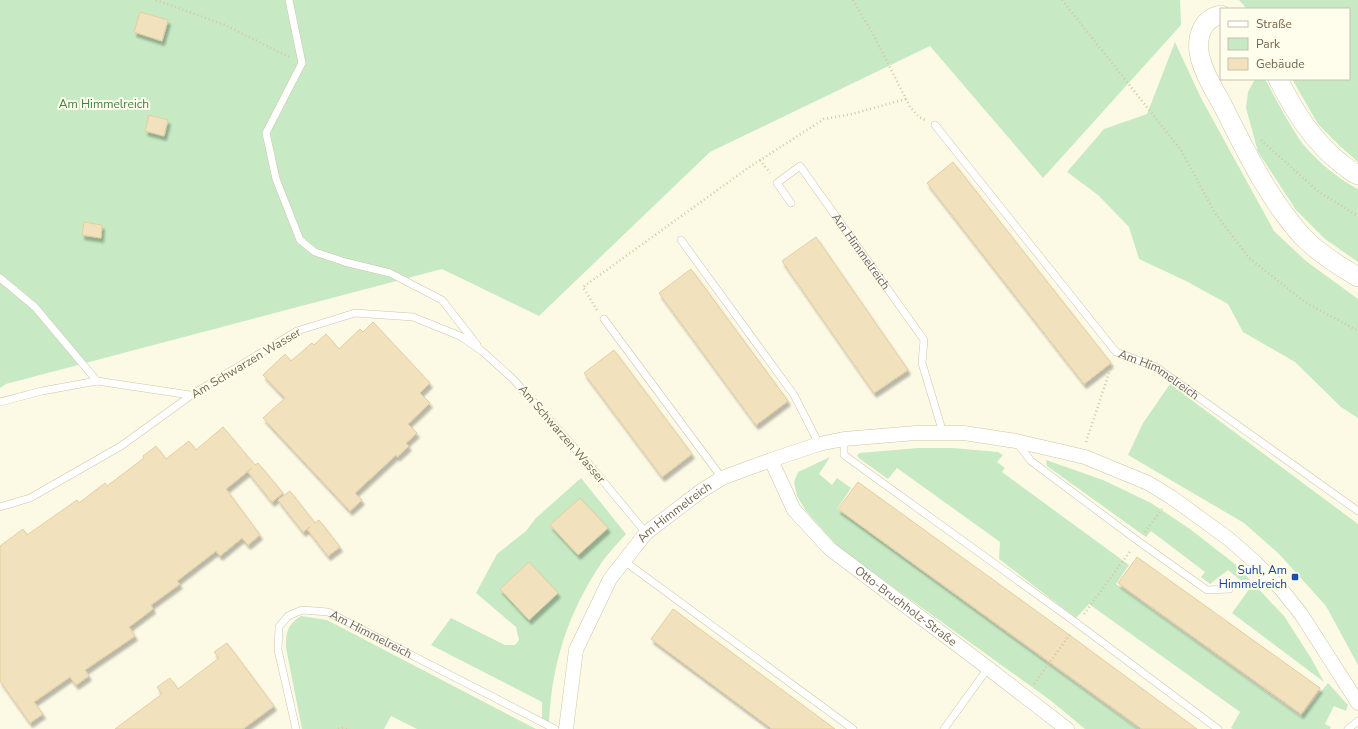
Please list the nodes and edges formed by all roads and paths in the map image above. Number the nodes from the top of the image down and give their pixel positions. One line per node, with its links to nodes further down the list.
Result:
1 (156, 0): 6 (path)
2 (289, 0): 6 (lane)
3 (853, 0): 8 (path)
4 (1062, 0): 18 (path)
5 (1220, 15): 16 (main road)
6 (302, 64): 19 (lane)
7 (1279, 80): 11 (main road)
8 (906, 99): 9 (path); 17 (path)
9 (935, 125): 33 (lane, Am Himmelreich)
10 (1260, 139): 13 (path)
11 (1358, 175)
12 (791, 203): 24 (lane, Am Himmelreich)
13 (1358, 216)
14 (682, 240): 28 (lane)
15 (0, 278): 21 (lane)
16 (1358, 278)
17 (604, 319): 30 (lane, Am Himmelreich)
18 (1358, 331)
19 (482, 351): 22 (lane, Am Schwarzen Wasser); 34 (lane, Am Schwarzen Wasser)
20 (1108, 373): 26 (path)
21 (97, 381): 22 (lane); 23 (lane)
22 (190, 395): 32 (lane, Am Schwarzen Wasser)
23 (0, 402)
24 (942, 433): 25 (street, Am Himmelreich); 27 (street, Am Himmelreich)
25 (844, 439): 28 (street, Am Himmelreich); 38 (lane)
26 (1086, 440)
27 (1016, 442): 31 (street, Am Himmelreich); 35 (lane)
28 (819, 444): 29 (street, Am Himmelreich)
29 (771, 460): 30 (street, Am Himmelreich); 39 (street, Otto-Bruchholz-Straße)
30 (722, 478): 34 (street, Am Himmelreich)
31 (1171, 497): 35 (path); 41 (street, Am Himmelreich)
32 (0, 506)
33 (1358, 511)
34 (646, 533): 36 (street, Am Himmelreich)
35 (1138, 541): 37 (lane); 38 (path)
36 (624, 561): 47 (street, Am Himmelreich); 48 (lane)
37 (1229, 589)
38 (1078, 624): 40 (path); 51 (lane)
39 (988, 668): 40 (street, Otto-Bruchholz-Straße); 49 (lane)
40 (1025, 697): 50 (street, Otto-Bruchholz-Straße)
41 (1358, 703)
42 (1358, 721): 52 (lane)
43 (295, 729): 46 (lane, Am Himmelreich)
44 (338, 729): 45 (path)
45 (347, 729)
46 (555, 729)
47 (566, 729)
48 (853, 729)
49 (944, 729)
50 (1067, 729)
51 (1218, 729)
52 (1348, 729)

